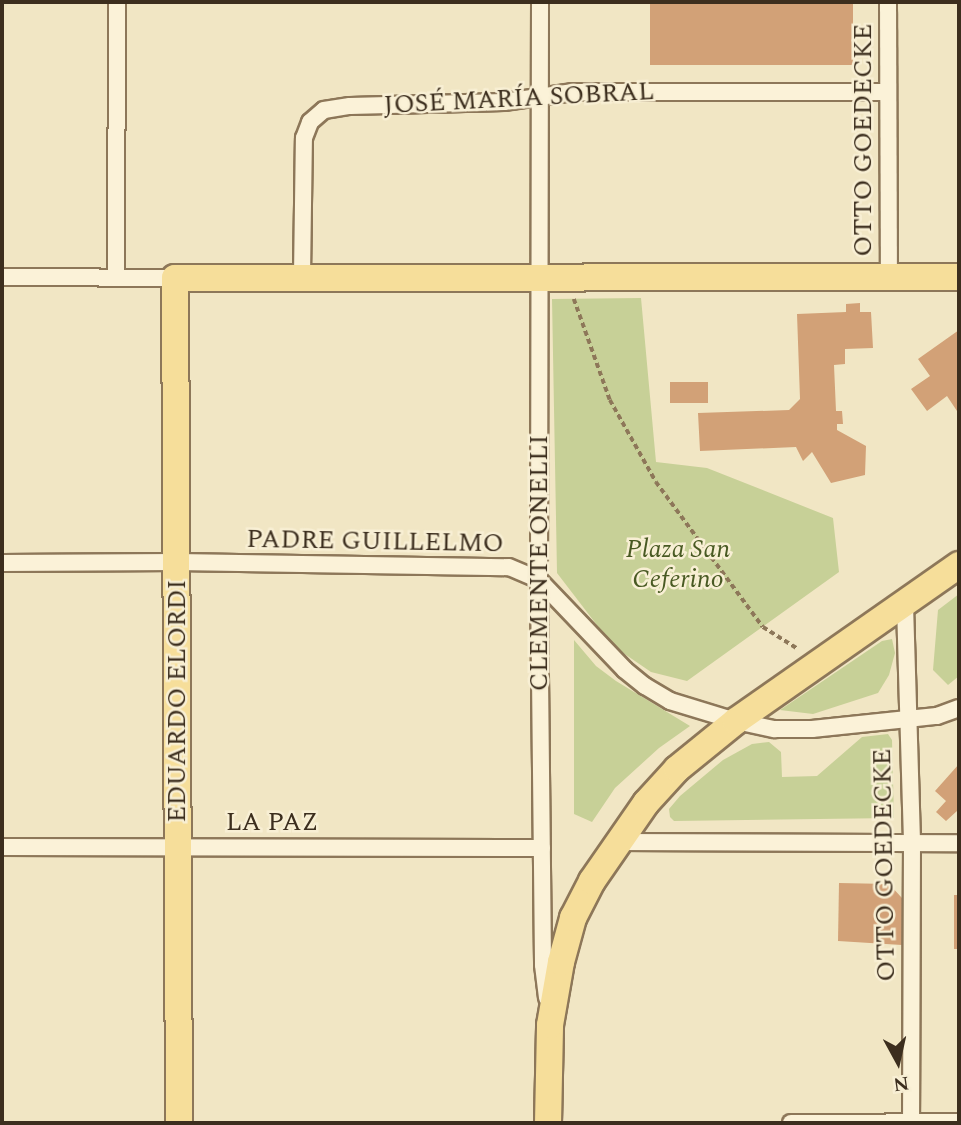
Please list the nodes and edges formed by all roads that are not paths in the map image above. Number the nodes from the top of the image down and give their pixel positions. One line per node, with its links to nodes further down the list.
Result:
1 (117, 2): 10 (street)
2 (540, 2): 5 (street, CLEMENTE ONELLI)
3 (888, 2): 4 (street, OTTO GOEDECKE)
4 (888, 92): 5 (street, JOSÉ MARÍA SOBRAL); 12 (street, OTTO GOEDECKE)
5 (541, 96): 6 (street, JOSÉ MARÍA SOBRAL); 8 (street, CLEMENTE ONELLI)
6 (302, 276): 8 (main road); 11 (main road)
7 (2, 277): 10 (street)
8 (539, 277): 12 (main road); 16 (street, CLEMENTE ONELLI)
9 (959, 277): 12 (main road)
10 (116, 278): 11 (street)
11 (175, 278): 13 (main road, EDUARDO ELORDI)
12 (889, 278)
13 (177, 562): 14 (street, PADRE GUILLELMO); 16 (street, PADRE GUILLELMO); 25 (main road, EDUARDO ELORDI)
14 (2, 563)
15 (959, 565): 17 (main road)
16 (539, 580): 20 (street, PADRE GUILLELMO); 26 (street, CLEMENTE ONELLI)
17 (905, 605): 19 (street, OTTO GOEDECKE); 20 (main road)
18 (959, 708): 19 (street, PADRE GUILLELMO)
19 (906, 719): 20 (street, PADRE GUILLELMO); 22 (street, OTTO GOEDECKE)
20 (736, 721): 21 (main road)
21 (618, 842): 22 (street); 27 (main road)
22 (912, 843): 23 (street); 28 (street, OTTO GOEDECKE)
23 (959, 843)
24 (2, 847): 25 (street, LA PAZ)
25 (178, 847): 26 (street, LA PAZ); 30 (main road, EDUARDO ELORDI)
26 (542, 848): 27 (street, CLEMENTE ONELLI)
27 (550, 1025): 31 (main road, CLEMENTE ONELLI)
28 (911, 1122): 29 (street); 32 (street)
29 (959, 1122)
30 (179, 1123)
31 (548, 1123)
32 (792, 1123)

